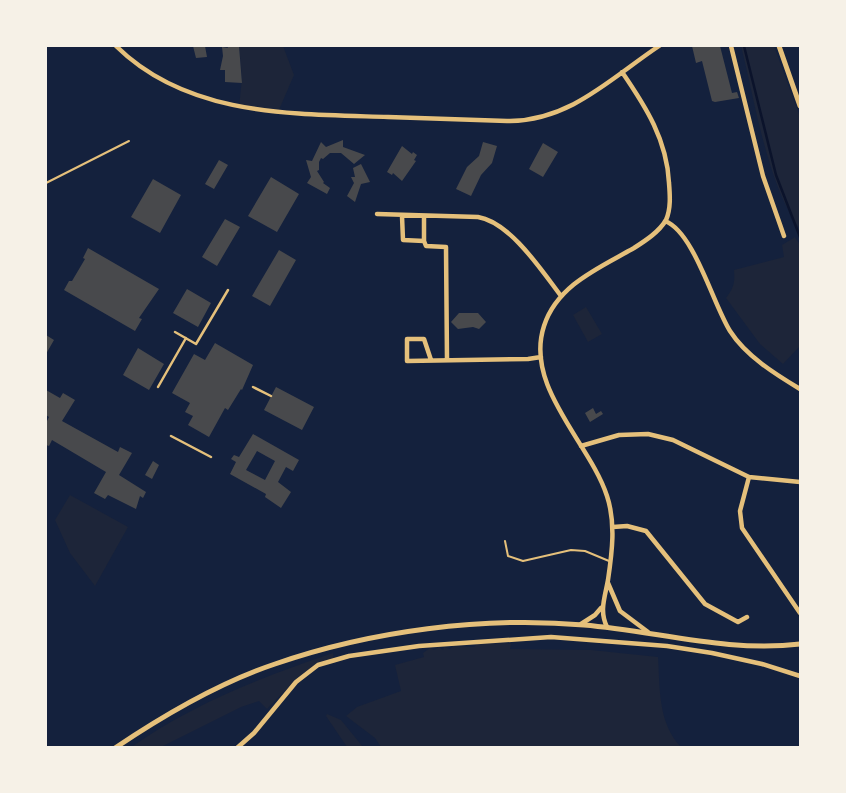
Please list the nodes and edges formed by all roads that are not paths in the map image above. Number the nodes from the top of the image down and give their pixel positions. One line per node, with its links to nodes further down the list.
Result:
1 (116, 46): 5 (street)
2 (659, 46): 5 (street)
3 (731, 46): 11 (street)
4 (779, 46): 6 (main road)
5 (622, 72): 10 (street)
6 (800, 106)
7 (377, 215): 8 (street)
8 (402, 215): 9 (street); 12 (street)
9 (424, 216): 12 (street); 14 (street)
10 (665, 221): 14 (street); 22 (street)
11 (784, 236)
12 (424, 241): 19 (street)
13 (228, 290): 16 (street)
14 (561, 296): 17 (street)
15 (175, 332): 16 (street)
16 (186, 338): 20 (street)
17 (541, 357): 19 (street); 25 (street)
18 (430, 360): 18 (street); 19 (street)
19 (447, 360)
20 (158, 387)
21 (253, 387): 23 (street)
22 (800, 389)
23 (271, 396)
24 (171, 436): 26 (street)
25 (582, 446): 27 (street); 29 (street)
26 (211, 457)
27 (749, 477): 28 (street); 34 (street)
28 (800, 482)
29 (613, 527): 31 (street); 35 (street)
30 (505, 541): 31 (lane)
31 (610, 561): 32 (street)
32 (607, 582): 33 (street); 38 (street)
33 (603, 604): 36 (street); 37 (street)
34 (800, 613)
35 (747, 617)
36 (581, 625): 37 (main road); 41 (main road)
37 (607, 627): 38 (main road)
38 (648, 632): 39 (main road)
39 (800, 644)
40 (800, 676): 42 (street)
41 (115, 747)
42 (237, 747)

